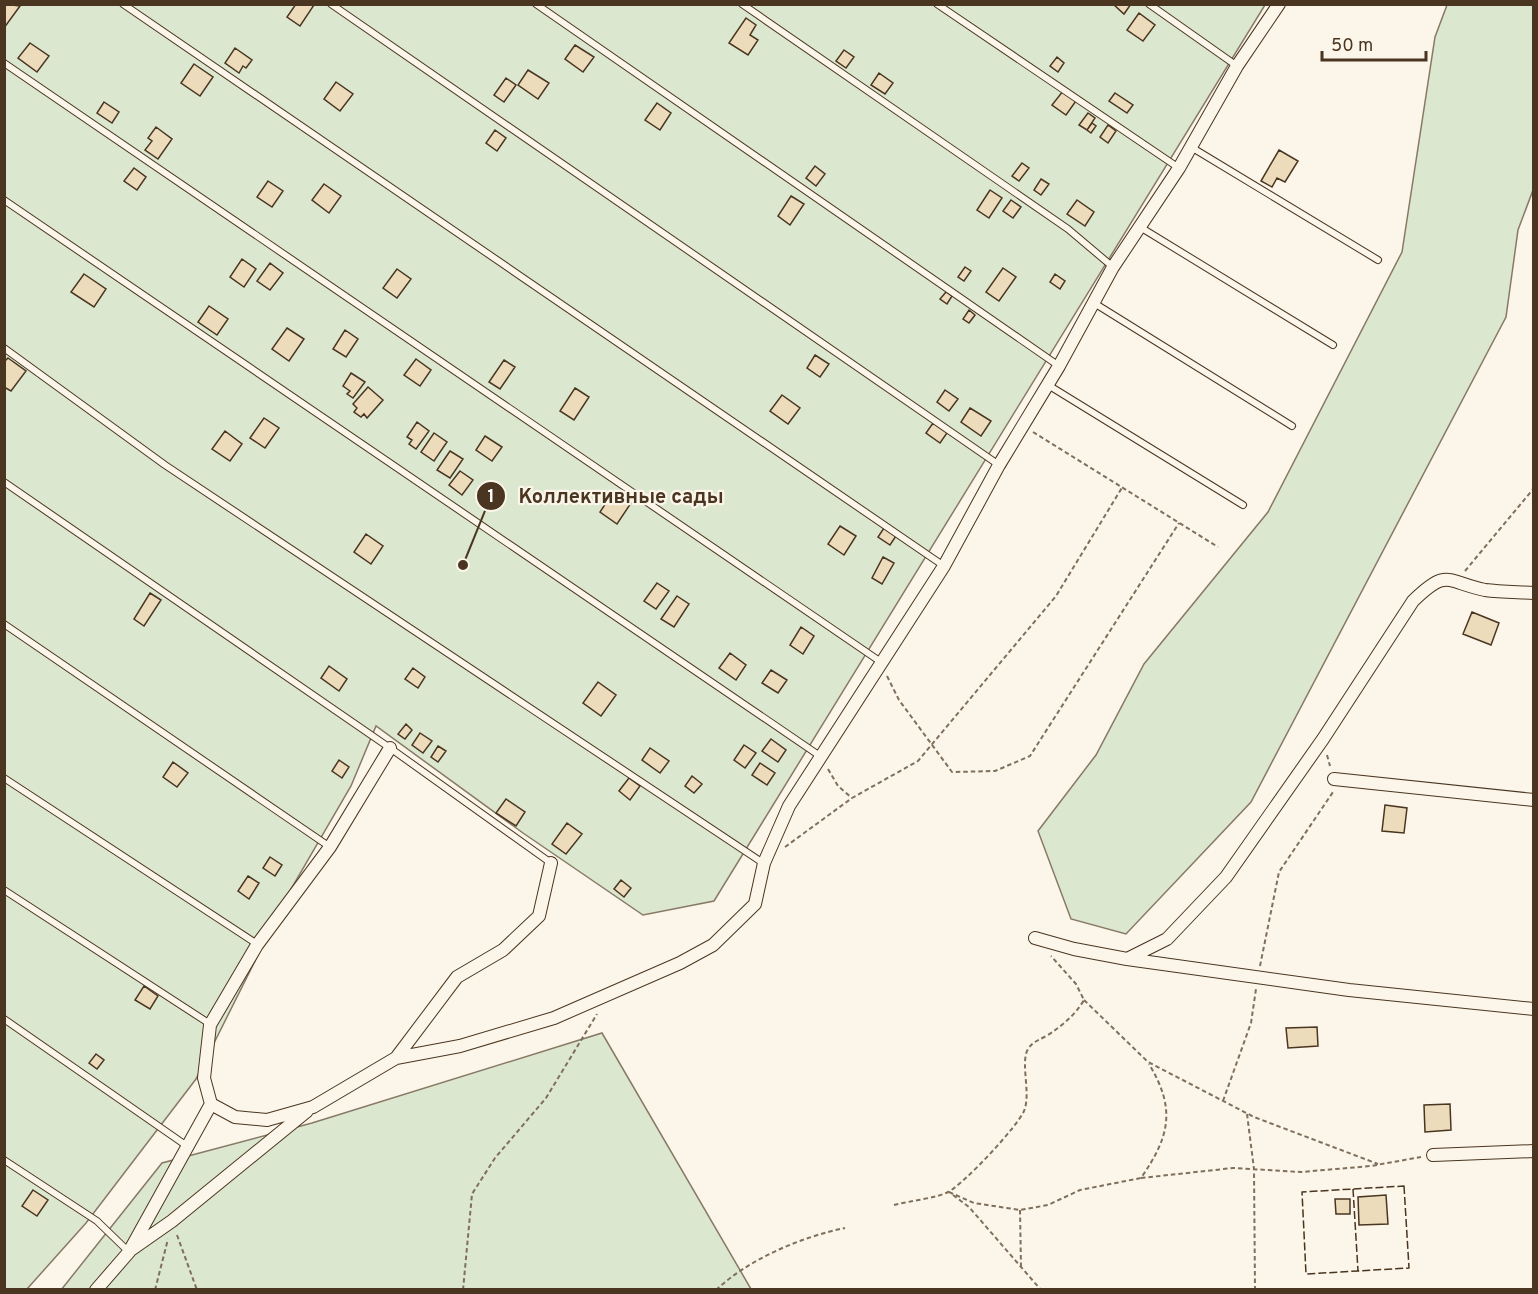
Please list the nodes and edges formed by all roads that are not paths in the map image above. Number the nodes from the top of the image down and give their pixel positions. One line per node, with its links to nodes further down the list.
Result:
1 (123, 4): 25 (lane)
2 (331, 4): 22 (lane)
3 (537, 4): 19 (lane)
4 (742, 4): 15 (lane)
5 (937, 4): 11 (lane)
6 (1149, 4): 9 (lane)
7 (1279, 4): 9 (street)
8 (4, 63): 28 (lane)
9 (1237, 66): 10 (street)
10 (1191, 147): 11 (street); 14 (lane)
11 (1179, 168): 13 (street)
12 (4, 200): 30 (lane)
13 (1140, 227): 15 (street); 17 (lane)
14 (1378, 260)
15 (1113, 267): 16 (street)
16 (1094, 303): 19 (street); 21 (lane)
17 (1333, 345)
18 (4, 348): 35 (lane)
19 (1059, 366): 20 (street)
20 (1048, 385): 22 (street); 24 (lane)
21 (1292, 426)
22 (999, 465): 25 (street)
23 (4, 482): 29 (lane)
24 (1244, 506)
25 (944, 566): 28 (street)
26 (1533, 593): 40 (street)
27 (4, 624): 34 (lane)
28 (881, 662): 30 (street)
29 (390, 748): 34 (street); 36 (lane)
30 (820, 756): 35 (street)
31 (4, 778): 39 (lane)
32 (1334, 779): 33 (street)
33 (1533, 800)
34 (330, 847): 39 (street)
35 (764, 863): 44 (street)
36 (551, 864): 44 (street)
37 (4, 890): 43 (lane)
38 (1035, 938): 40 (street)
39 (257, 945): 43 (street)
40 (1127, 959): 41 (street)
41 (1533, 1009)
42 (4, 1019): 47 (lane)
43 (210, 1025): 45 (street)
44 (396, 1058): 46 (street)
45 (211, 1104): 46 (street); 47 (street)
46 (313, 1107): 51 (street)
47 (187, 1146): 51 (street)
48 (1533, 1151): 49 (street)
49 (1433, 1155)
50 (4, 1160): 51 (lane)
51 (129, 1252): 52 (street)
52 (96, 1290)

